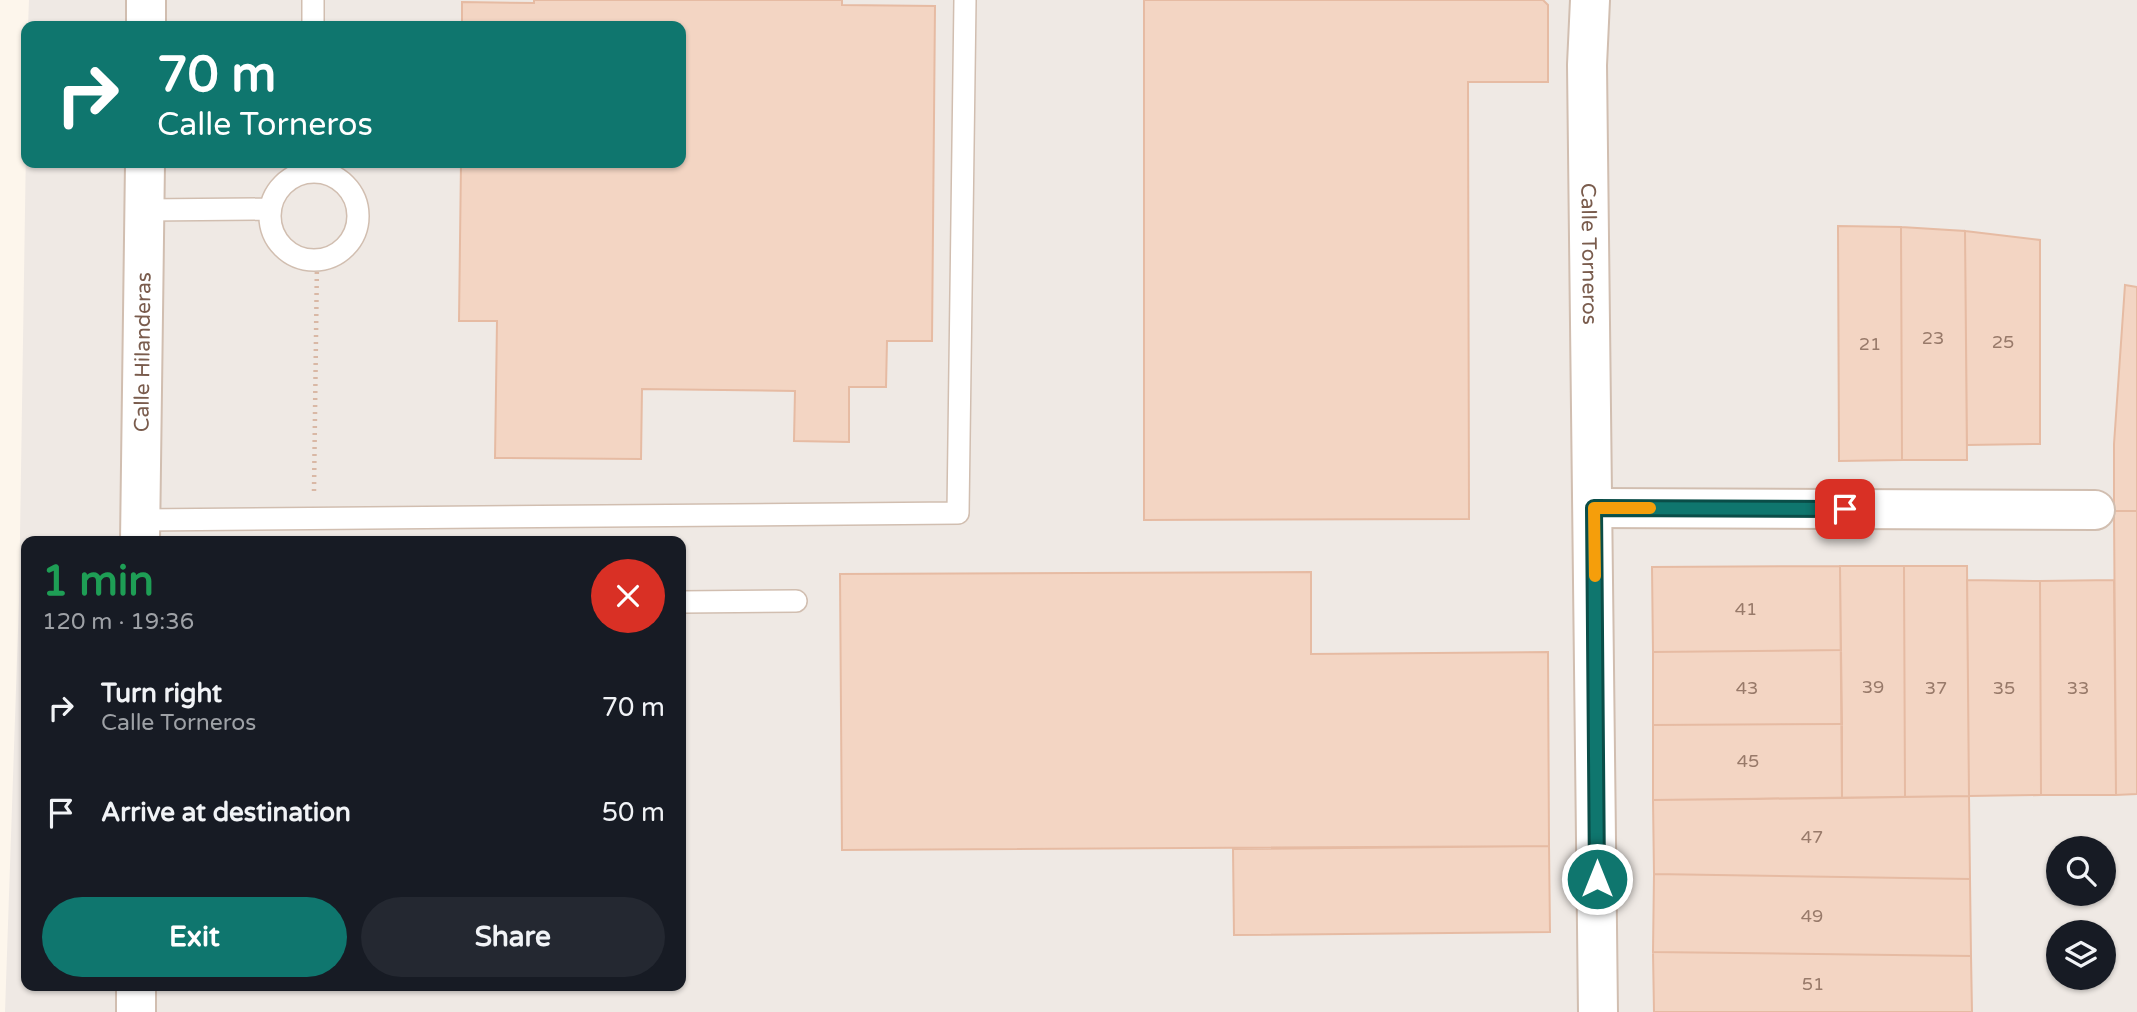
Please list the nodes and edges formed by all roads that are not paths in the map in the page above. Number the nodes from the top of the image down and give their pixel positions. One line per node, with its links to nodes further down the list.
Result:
1 (146, 0): 5 (street)
2 (313, 0): 6 (lane)
3 (965, 0): 14 (lane)
4 (1590, 0): 12 (street, Calle Torneros)
5 (146, 21)
6 (313, 21)
7 (145, 168): 11 (street, Calle Hilanderas)
8 (312, 168): 10 (lane)
9 (316, 168): 10 (lane)
10 (270, 209): 11 (lane)
11 (145, 210): 14 (street, Calle Hilanderas)
12 (1594, 508): 13 (street); 19 (street, Calle Torneros)
13 (2095, 510)
14 (141, 531)
15 (796, 601): 16 (lane)
16 (686, 602)
17 (136, 991): 18 (street)
18 (136, 1012)
19 (1598, 1012)

